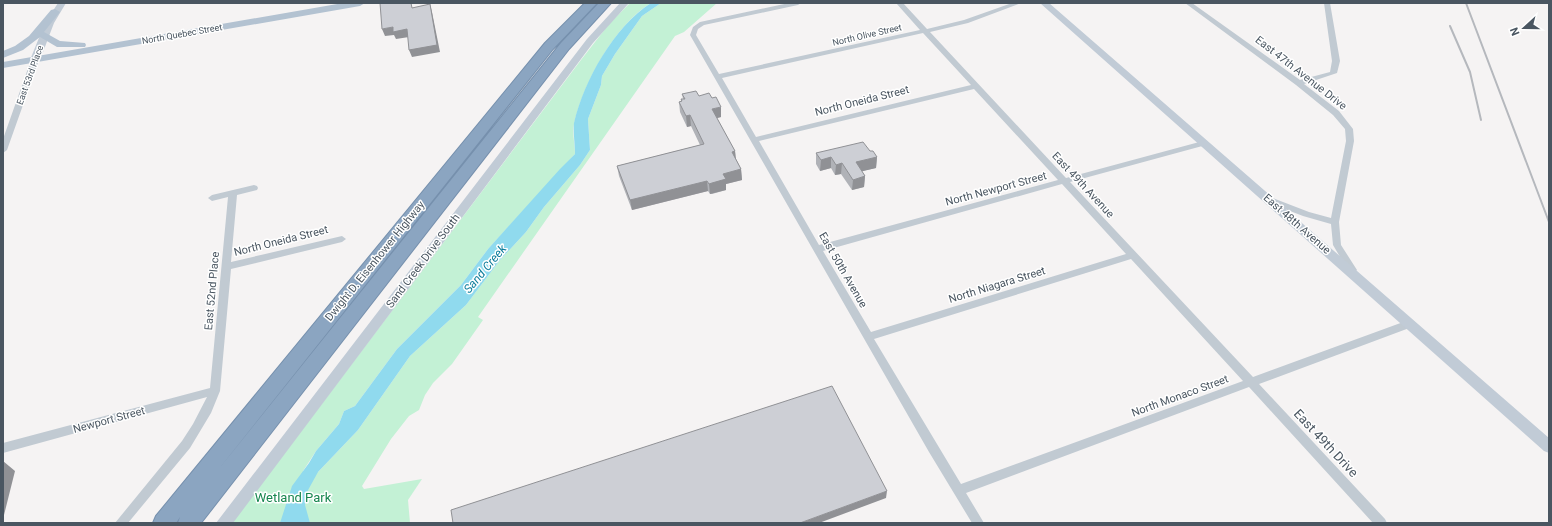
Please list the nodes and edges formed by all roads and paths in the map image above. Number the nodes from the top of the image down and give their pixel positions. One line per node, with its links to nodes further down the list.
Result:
1 (62, 3): 13 (street, East 53rd Place)
2 (323, 3): 16 (main road, North Quebec Street)
3 (360, 3): 18 (main road, North Quebec Street)
4 (591, 3): 46 (highway, Dwight D. Eisenhower Highway)
5 (605, 3): 47 (highway, Dwight D. Eisenhower Highway)
6 (625, 3): 48 (street, Sand Creek Drive South)
7 (798, 3): 21 (street, East 50th Avenue)
8 (899, 3): 14 (street, East 49th Avenue)
9 (1018, 3): 14 (street, North Olive Street)
10 (1044, 3): 25 (street, East 48th Avenue)
11 (1188, 3): 22 (street, East 47th Avenue Drive)
12 (1327, 3): 22 (street)
13 (55, 12): 15 (street, East 53rd Place); 17 (main road)
14 (926, 31): 21 (street, North Olive Street); 23 (street, East 49th Avenue)
15 (44, 35): 16 (main road); 18 (street, East 53rd Place)
16 (83, 45): 18 (main road, North Quebec Street)
17 (3, 56)
18 (36, 56): 19 (main road, North Quebec Street); 20 (main road, North Quebec Street); 26 (street, East 53rd Place)
19 (3, 59)
20 (3, 66)
21 (718, 77): 24 (street, East 50th Avenue)
22 (1299, 83): 32 (street, East 47th Avenue Drive)
23 (976, 86): 24 (street, North Oneida Street); 27 (street, East 49th Avenue)
24 (754, 140): 34 (street, East 50th Avenue)
25 (1203, 143): 27 (street, North Newport Street); 31 (street, East 48th Avenue)
26 (3, 150)
27 (1065, 182): 34 (street, North Newport Street); 35 (street, East 49th Avenue)
28 (254, 188): 29 (street)
29 (233, 193): 30 (street); 36 (street, East 52nd Place)
30 (212, 198)
31 (1270, 200): 32 (street); 37 (street, East 48th Avenue)
32 (1335, 222): 37 (street, East 47th Avenue Drive)
33 (342, 239): 36 (street, North Oneida Street)
34 (817, 250): 39 (street, East 50th Avenue)
35 (1133, 255): 39 (street, North Niagara Street); 40 (street, East 49th Avenue)
36 (226, 267): 41 (street, East 52nd Place)
37 (1356, 277): 38 (street, East 48th Avenue)
38 (1409, 324): 40 (street, North Monaco Street); 42 (street, East 48th Avenue)
39 (868, 337): 44 (street, East 50th Avenue)
40 (1251, 382): 44 (street, North Monaco Street); 50 (street, East 49th Drive)
41 (214, 391): 43 (street, Newport Street); 45 (street, East 52nd Place)
42 (1549, 447)
43 (3, 448)
44 (959, 490): 49 (street, East 50th Avenue)
45 (121, 523)
46 (163, 523)
47 (188, 523)
48 (224, 523)
49 (978, 523)
50 (1381, 523)

